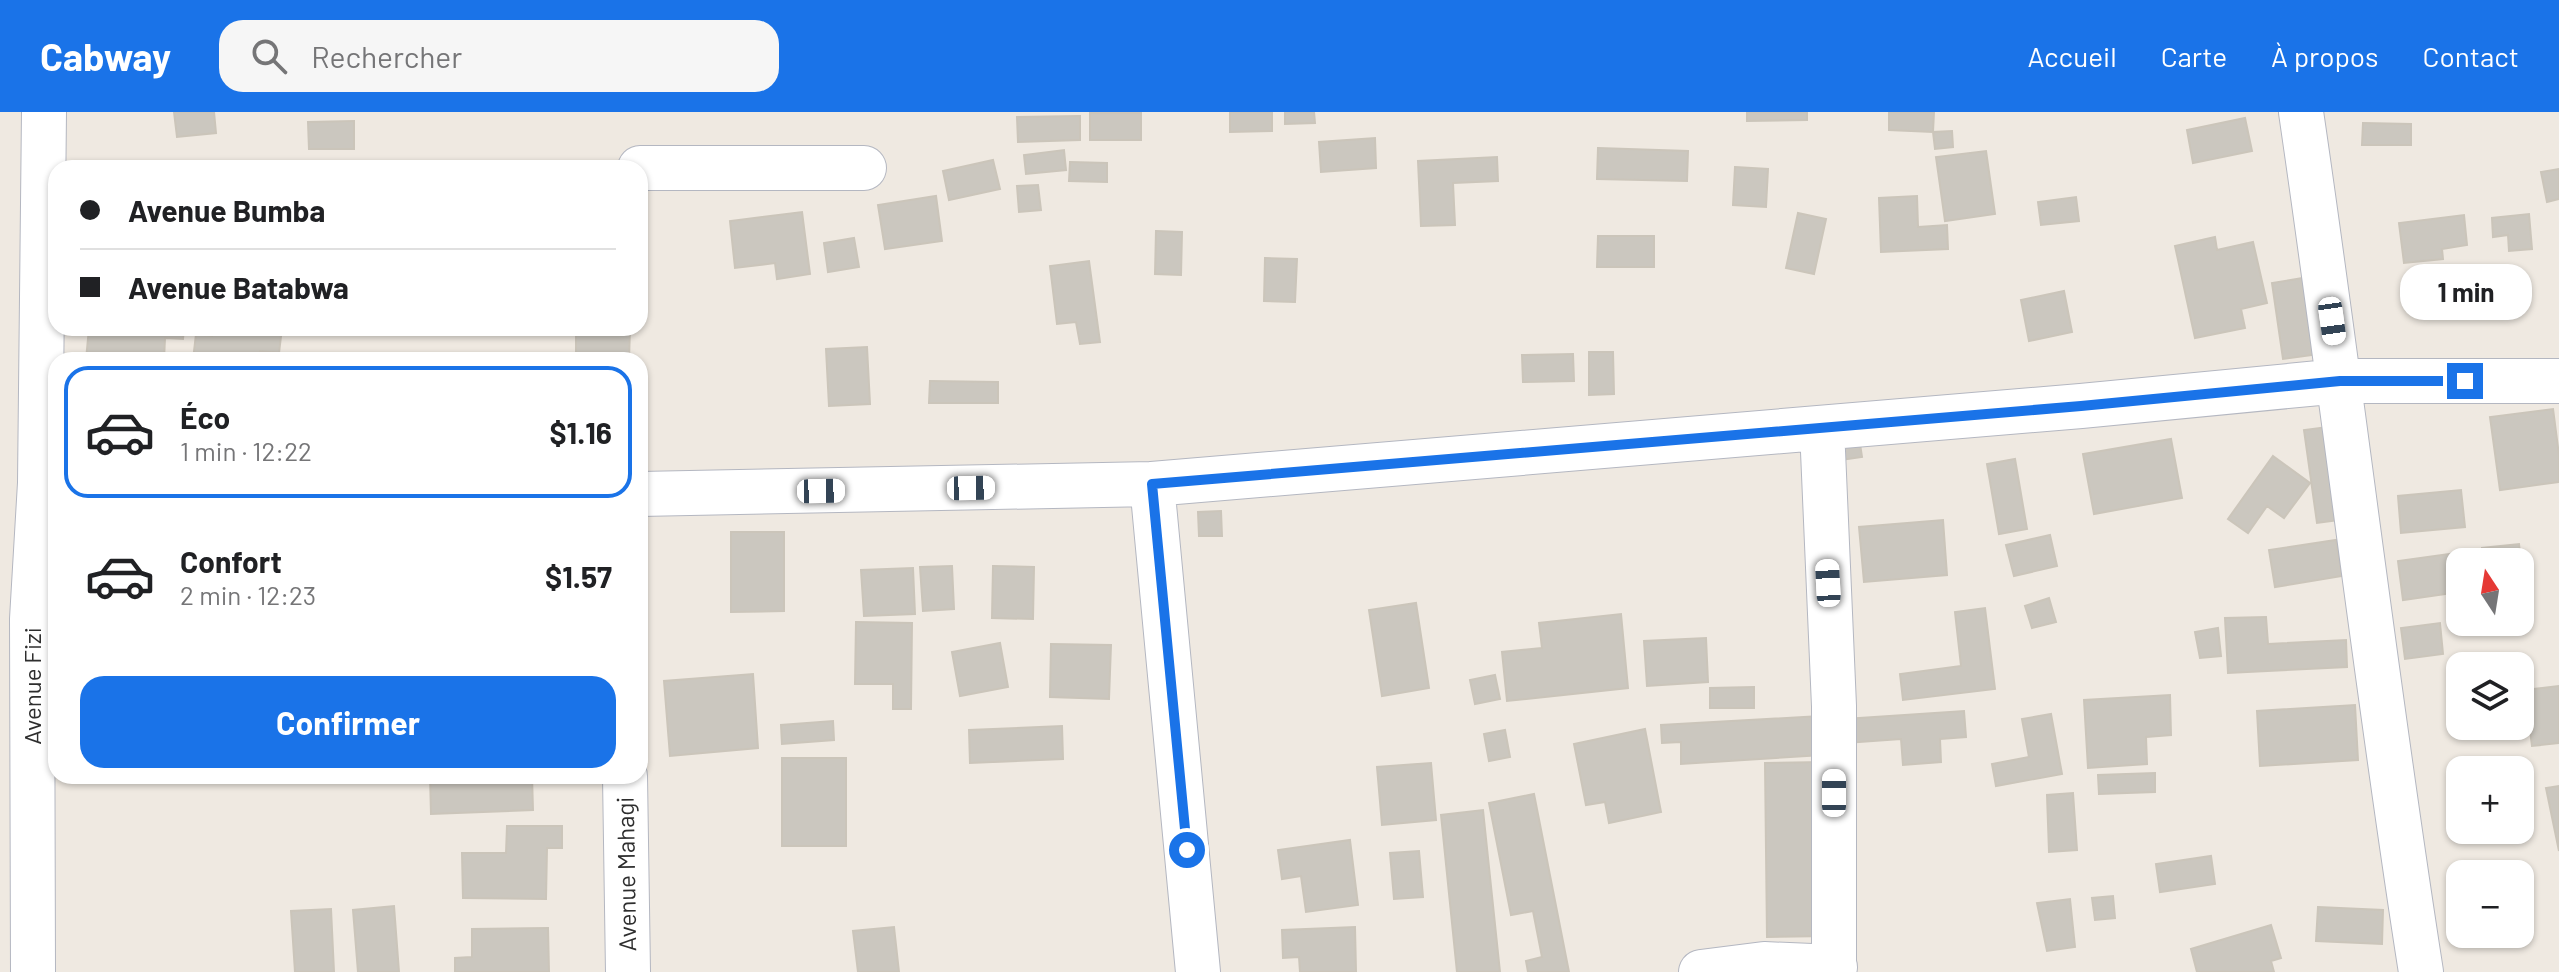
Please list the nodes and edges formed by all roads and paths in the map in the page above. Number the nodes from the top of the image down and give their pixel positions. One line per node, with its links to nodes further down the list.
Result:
1 (44, 112): 3 (street, Avenue Fizi)
2 (2301, 112): 6 (street)
3 (49, 160)
4 (648, 168): 5 (street)
5 (864, 168)
6 (2340, 381): 7 (street); 8 (street); 19 (street)
7 (2559, 381)
8 (1822, 428): 10 (street); 14 (street)
9 (48, 483): 12 (street, Avenue Fizi)
10 (1152, 484): 11 (street); 17 (street)
11 (648, 494)
12 (16, 617): 15 (street, Avenue Fizi)
13 (625, 784): 16 (street, Avenue Mahagi)
14 (1834, 970): 18 (street)
15 (33, 972)
16 (628, 972)
17 (1198, 972)
18 (1701, 972)
19 (2421, 972)

